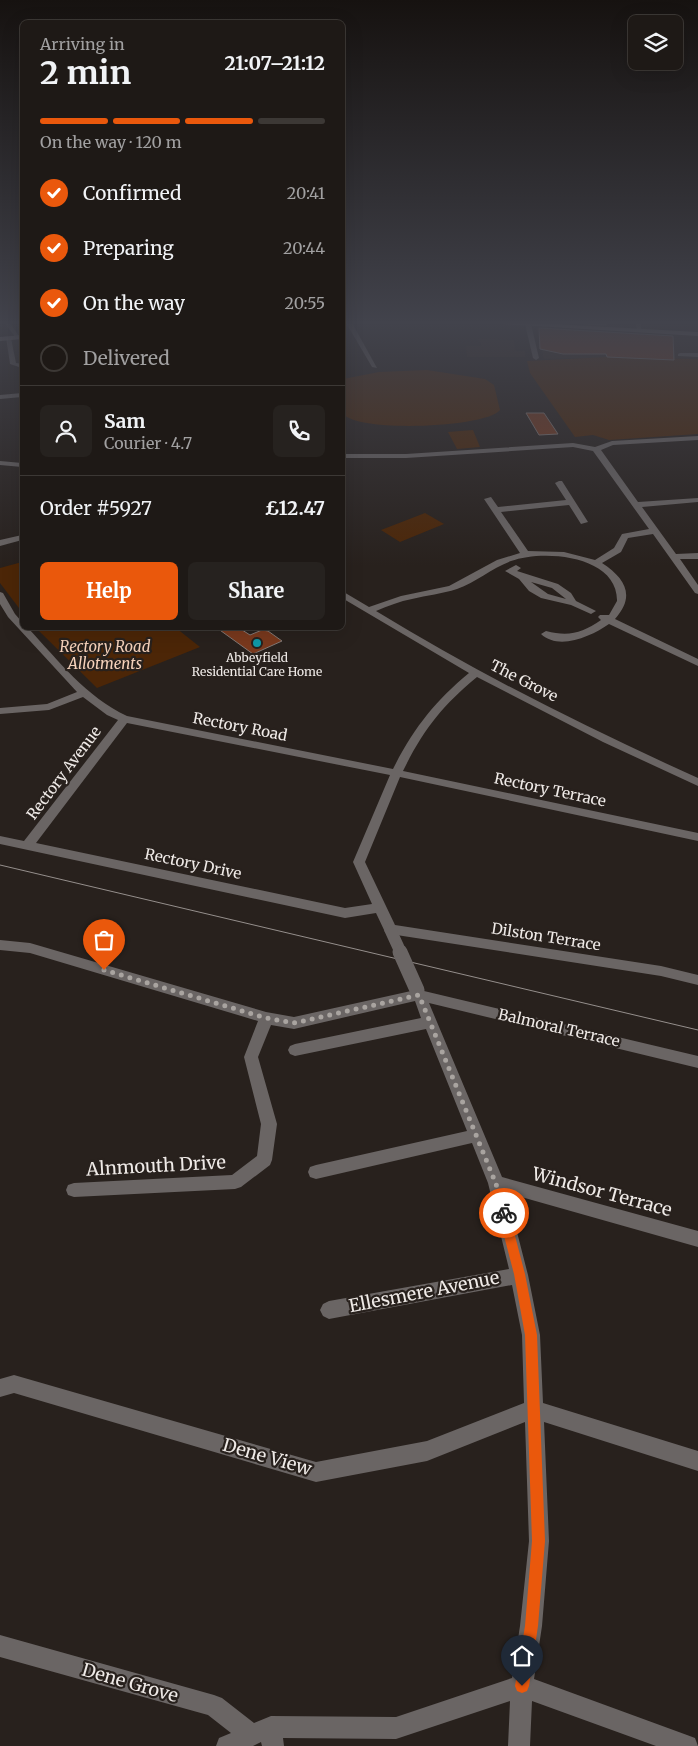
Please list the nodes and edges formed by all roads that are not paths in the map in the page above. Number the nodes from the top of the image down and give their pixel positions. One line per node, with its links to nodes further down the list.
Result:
1 (698, 438): 2 (street)
2 (596, 449): 3 (street); 10 (street)
3 (345, 456)
4 (0, 463): 5 (street)
5 (20, 465)
6 (559, 483): 9 (street)
7 (488, 499): 11 (street)
8 (698, 500): 10 (street)
9 (572, 502): 11 (street); 12 (street)
10 (635, 505): 13 (street)
11 (495, 510): 16 (street)
12 (584, 522)
13 (654, 531): 18 (street); 19 (street)
14 (20, 538): 15 (street)
15 (0, 543)
16 (524, 554): 19 (street); 20 (street)
17 (698, 556): 18 (street)
18 (675, 558): 21 (street)
19 (596, 563): 26 (street)
20 (510, 567): 24 (street); 25 (street)
21 (698, 591)
22 (0, 595): 27 (street, Rectory Road)
23 (345, 596): 24 (street, The Grove)
24 (369, 610): 31 (street, The Grove)
25 (591, 611)
26 (605, 618): 29 (street); 30 (street)
27 (20, 624)
28 (26, 630): 32 (street, Rectory Road)
29 (546, 634)
30 (698, 663)
31 (476, 673): 35 (street); 36 (street, The Grove)
32 (85, 692): 33 (street); 34 (street, Rectory Road)
33 (0, 711)
34 (124, 719): 35 (street, Rectory Road); 39 (street, Rectory Avenue)
35 (397, 773): 37 (street, Rectory Terrace); 40 (street)
36 (698, 782)
37 (698, 837)
38 (0, 840): 39 (street, Rectory Drive)
39 (27, 846): 40 (street, Rectory Drive)
40 (380, 908): 41 (street)
41 (390, 929): 43 (street, Dilston Terrace); 44 (street, bridge)
42 (0, 945): 45 (street)
43 (698, 980)
44 (418, 993): 45 (street); 46 (street); 48 (street, Balmoral Terrace)
45 (266, 1018): 52 (street, Alnmouth Drive)
46 (430, 1022): 47 (street); 49 (street)
47 (295, 1050)
48 (698, 1062)
49 (475, 1136): 50 (street); 51 (street)
50 (316, 1172)
51 (496, 1184): 53 (street, Windsor Terrace); 54 (street)
52 (74, 1190)
53 (698, 1239)
54 (519, 1274): 55 (street, Ellesmere Avenue); 57 (street)
55 (329, 1310)
56 (0, 1388): 57 (street, Dene View)
57 (533, 1408): 58 (street); 60 (street)
58 (698, 1461)
59 (0, 1646): 61 (street, Dene Grove)
60 (522, 1686): 61 (street); 63 (street); 64 (street)
61 (265, 1736): 62 (street)
62 (227, 1746)
63 (519, 1746)
64 (686, 1746)

